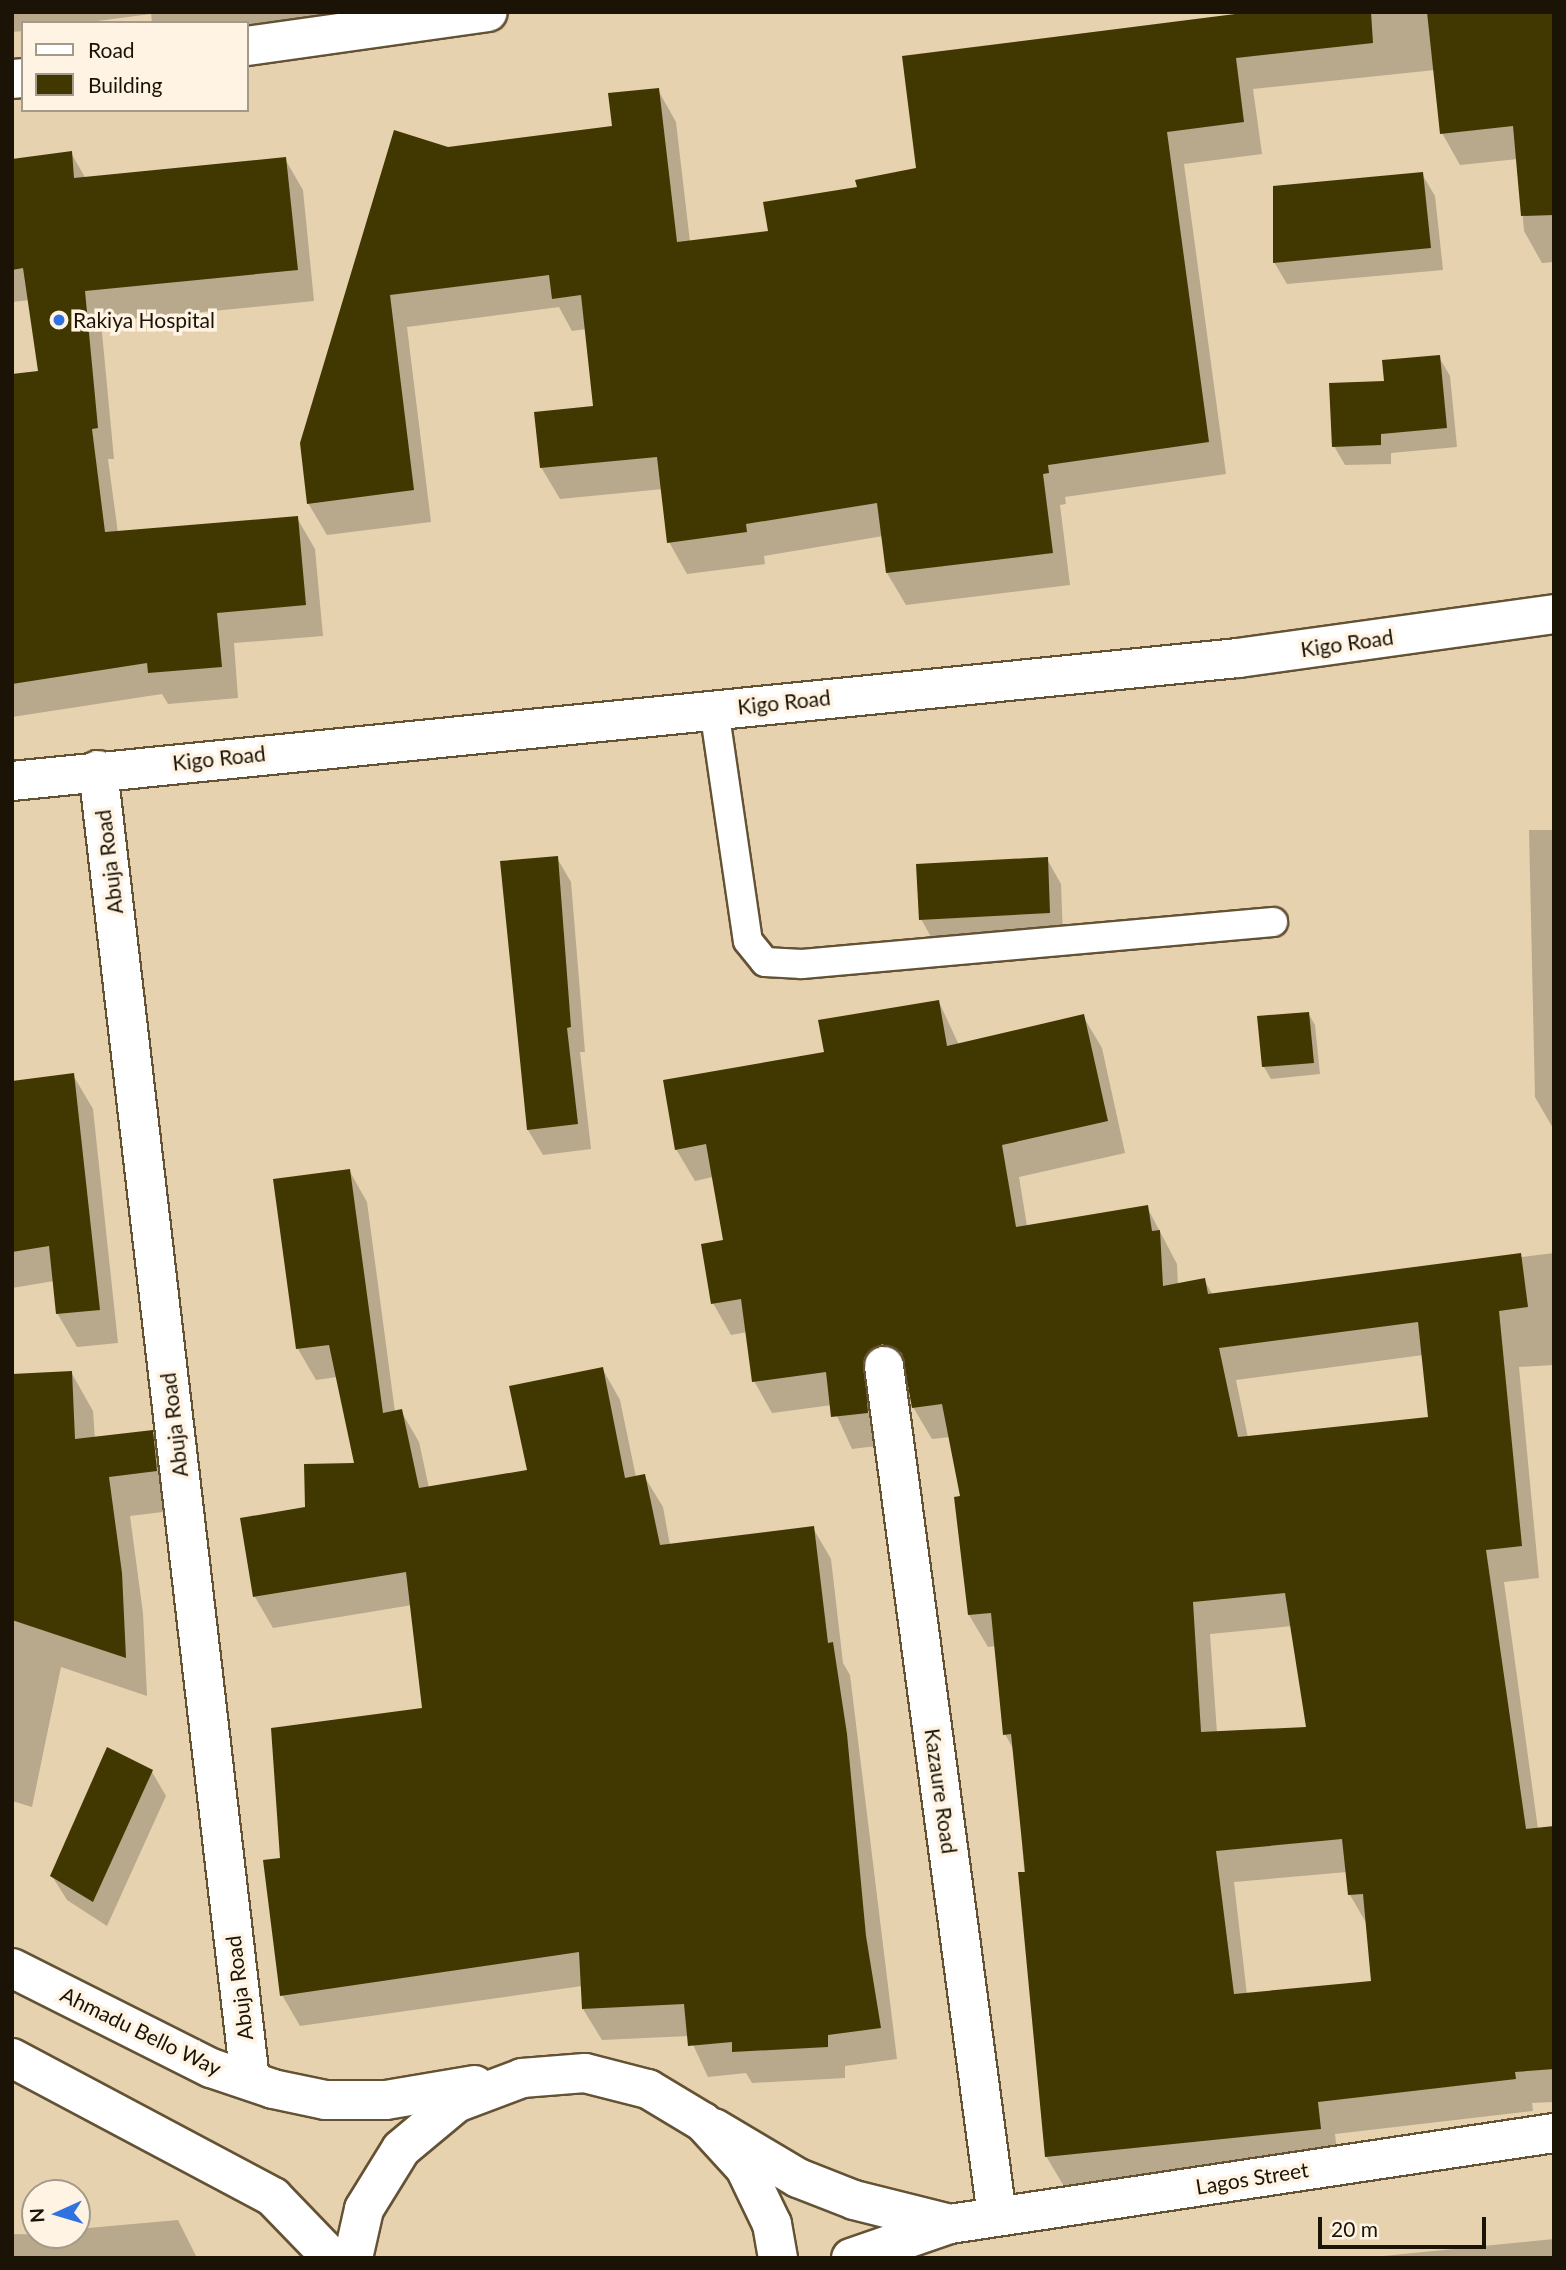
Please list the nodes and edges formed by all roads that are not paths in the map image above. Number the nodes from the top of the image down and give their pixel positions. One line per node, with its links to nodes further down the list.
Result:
1 (488, 12): 2 (street)
2 (248, 46)
3 (1554, 614): 4 (street, Kigo Road)
4 (714, 709): 5 (street, Kigo Road); 7 (lane)
5 (98, 770): 6 (street, Kigo Road); 12 (street, Abuja Road)
6 (12, 780)
7 (1273, 922)
8 (884, 1366): 15 (street, Kazaure Road)
9 (12, 1968): 12 (street, Ahmadu Bello Way)
10 (12, 2058): 17 (street)
11 (522, 2078): 12 (street, Ahmadu Bello Way); 13 (street, Lagos Street); 18 (street)
12 (250, 2080)
13 (703, 2122): 16 (street, Lagos Street); 19 (street)
14 (1554, 2133): 15 (street, Lagos Street)
15 (997, 2216): 16 (street, Lagos Street)
16 (950, 2224): 20 (street, Lagos Street)
17 (332, 2258)
18 (353, 2258)
19 (778, 2258)
20 (851, 2258)

